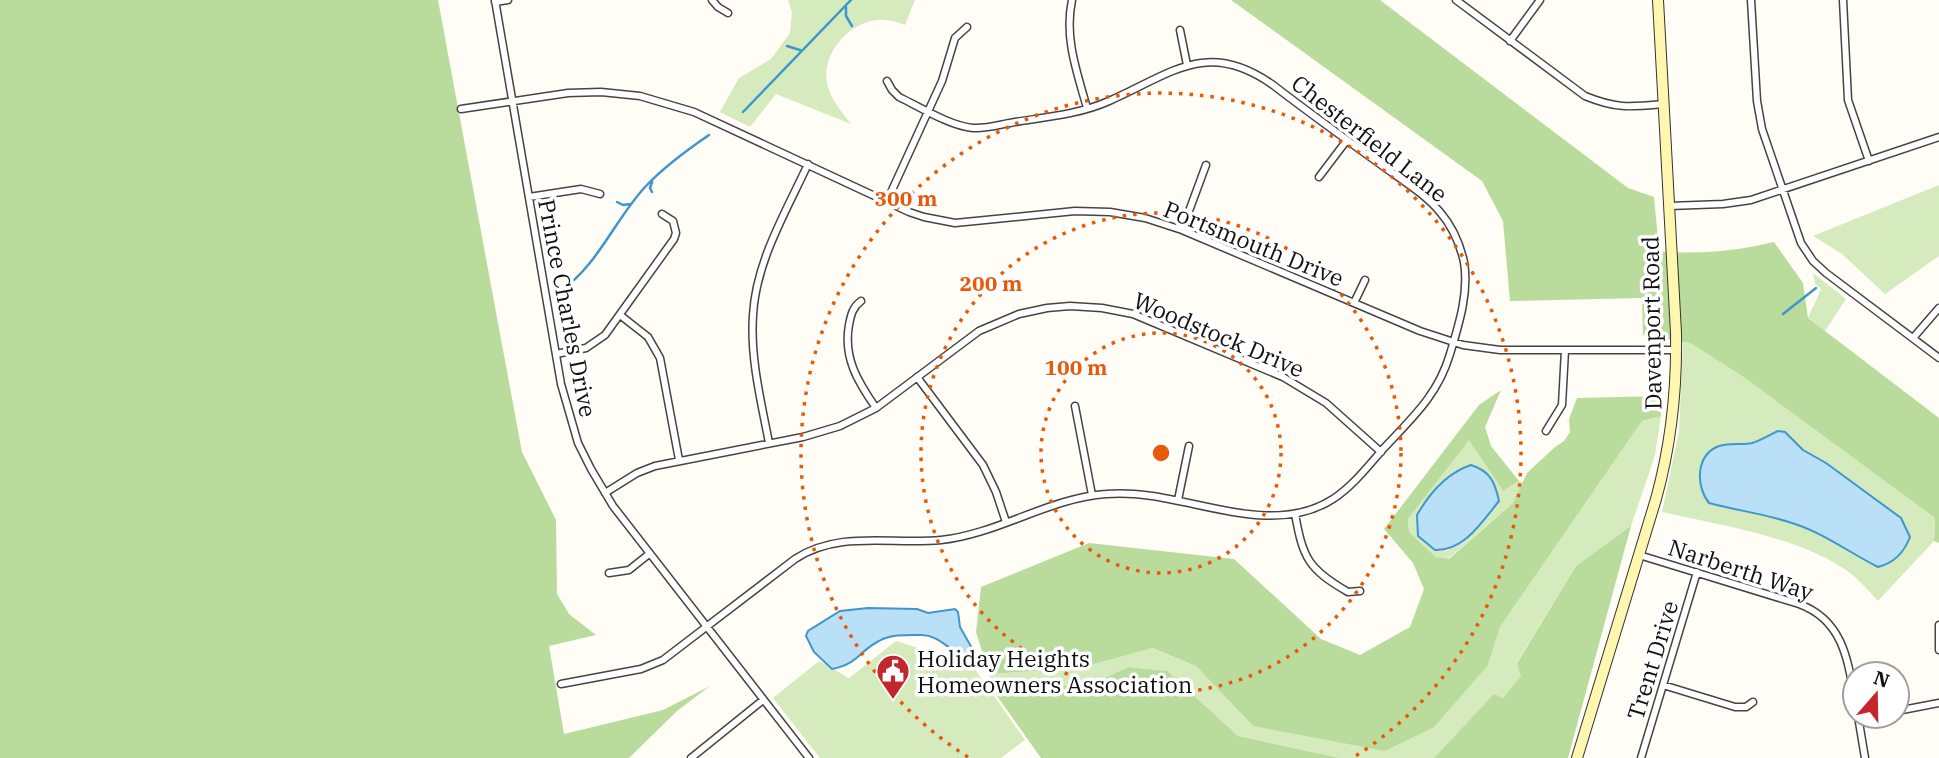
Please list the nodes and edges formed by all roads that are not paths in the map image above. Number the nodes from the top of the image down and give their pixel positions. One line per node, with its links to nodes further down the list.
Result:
1 (508, 0): 9 (street)
2 (712, 0): 10 (street)
3 (1072, 0): 19 (street)
4 (1456, 0): 13 (street)
5 (1540, 0): 13 (street)
6 (1658, 0): 17 (street, Davenport Road)
7 (1751, 0): 27 (street)
8 (1843, 0): 23 (street)
9 (495, 1): 16 (street, Prince Charles Drive)
10 (728, 13)
11 (967, 27): 20 (street)
12 (1180, 30): 14 (street)
13 (1510, 41): 17 (street)
14 (1187, 65): 19 (street, Chesterfield Lane); 22 (street, Chesterfield Lane)
15 (887, 81): 20 (street, Chesterfield Lane)
16 (513, 100): 18 (street, Portsmouth Drive); 24 (street, Portsmouth Drive); 29 (street, Prince Charles Drive)
17 (1664, 104): 31 (street, Davenport Road)
18 (461, 108)
19 (1087, 108): 20 (street, Chesterfield Lane)
20 (928, 110): 30 (street)
21 (1939, 137): 23 (street)
22 (1347, 140): 26 (street); 40 (street, Chesterfield Lane)
23 (1869, 161): 27 (street)
24 (808, 164): 30 (street, Portsmouth Drive); 49 (street)
25 (1206, 165): 33 (street)
26 (1320, 177)
27 (1782, 190): 31 (street); 39 (street)
28 (600, 194): 29 (street)
29 (529, 197): 43 (street, Prince Charles Drive)
30 (887, 201): 33 (street, Portsmouth Drive)
31 (1669, 206): 42 (street, Davenport Road)
32 (662, 214): 38 (street)
33 (1182, 230): 36 (street, Portsmouth Drive)
34 (1364, 280): 36 (street)
35 (861, 301): 47 (street)
36 (1354, 303): 40 (street, Portsmouth Drive)
37 (1939, 308): 39 (street)
38 (620, 315): 43 (street); 52 (street)
39 (1913, 338): 44 (street)
40 (1453, 343): 41 (street, Portsmouth Drive); 51 (street, Chesterfield Lane)
41 (1565, 350): 42 (street, Portsmouth Drive); 48 (street)
42 (1676, 350): 59 (street, Davenport Road)
43 (556, 354): 53 (street, Prince Charles Drive)
44 (1939, 358)
45 (917, 377): 47 (street, Woodstock Drive); 51 (street, Woodstock Drive); 57 (street)
46 (1075, 405): 54 (street)
47 (876, 408): 49 (street, Woodstock Drive)
48 (1546, 431)
49 (769, 443): 52 (street, Woodstock Drive)
50 (1189, 446): 55 (street)
51 (1381, 452): 56 (street, Chesterfield Lane)
52 (679, 460): 53 (street, Woodstock Drive)
53 (605, 493): 58 (street, Prince Charles Drive)
54 (1092, 495): 55 (street, Chesterfield Lane); 57 (street, Chesterfield Lane)
55 (1178, 500): 56 (street, Chesterfield Lane)
56 (1295, 514): 62 (street)
57 (1006, 522): 64 (street, Chesterfield Lane)
58 (649, 554): 61 (street); 64 (street, Prince Charles Drive)
59 (1639, 555): 60 (street, Narberth Way); 76 (street, Davenport Road)
60 (1696, 572): 66 (street, Narberth Way); 68 (street, Trent Drive)
61 (609, 573)
62 (1360, 591)
63 (1939, 625): 65 (street)
64 (707, 628): 67 (street, Chesterfield Lane); 69 (street, Prince Charles Drive)
65 (1939, 650)
66 (1846, 660)
67 (561, 684)
68 (1663, 685): 70 (street); 77 (street, Trent Drive)
69 (763, 700): 74 (street); 75 (street, Prince Charles Drive)
70 (1753, 702)
71 (1939, 703): 72 (street)
72 (1911, 708)
73 (1860, 730): 78 (street)
74 (691, 758)
75 (809, 758)
76 (1577, 758)
77 (1641, 758)
78 (1865, 758)

